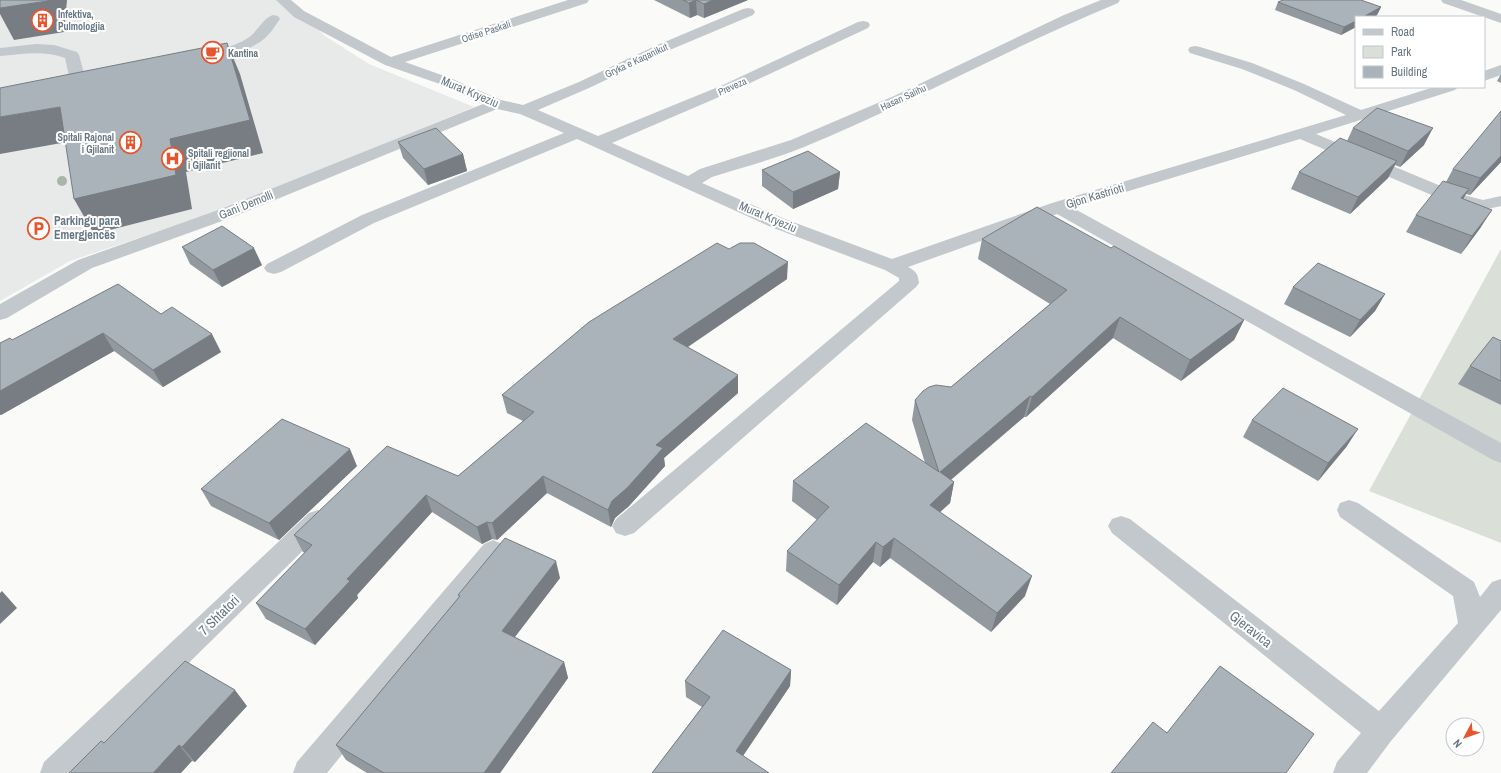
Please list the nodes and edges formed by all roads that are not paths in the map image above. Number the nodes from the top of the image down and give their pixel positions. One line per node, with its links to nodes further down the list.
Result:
1 (277, 0): 7 (street)
2 (283, 0): 7 (street, Murat Kryeziu)
3 (582, 0): 14 (street, Odise Paskali)
4 (1113, 0): 25 (street, Hasan Salihu)
5 (1448, 0): 9 (street)
6 (748, 12): 20 (street, Gryka e Kaqanikut)
7 (299, 14): 14 (street, Murat Kryeziu)
8 (273, 19): 13 (street)
9 (1501, 19)
10 (863, 26): 24 (street, Preveza)
11 (1195, 50): 21 (street)
12 (0, 52): 17 (street)
13 (188, 62)
14 (390, 62): 19 (street, Murat Kryeziu)
15 (1501, 70): 16 (street)
16 (1485, 76)
17 (62, 84)
18 (1447, 88): 21 (street, Gjon Kastrioti)
19 (496, 104): 20 (street, Murat Kryeziu); 30 (street, Gani Demolli)
20 (525, 110): 22 (street, Murat Kryeziu)
21 (1360, 116): 23 (street, Gjon Kastrioti)
22 (579, 133): 24 (street, Murat Kryeziu); 29 (street)
23 (1302, 134): 26 (street); 27 (street, Gjon Kastrioti)
24 (599, 142): 25 (street, Murat Kryeziu)
25 (688, 183): 28 (street, Murat Kryeziu)
26 (1501, 201)
27 (1058, 207): 28 (street, Gjon Kastrioti); 31 (street)
28 (892, 266): 34 (street, Murat Kryeziu)
29 (274, 268)
30 (0, 313)
31 (1501, 454)
32 (333, 506): 40 (street, 7 Shtatori)
33 (1349, 510): 38 (street)
34 (625, 526)
35 (1121, 526): 39 (street, Gjeravica)
36 (492, 551): 41 (street)
37 (1501, 590): 38 (street)
38 (1472, 626): 39 (street)
39 (1381, 732): 42 (street)
40 (55, 773)
41 (308, 773)
42 (1348, 773)

